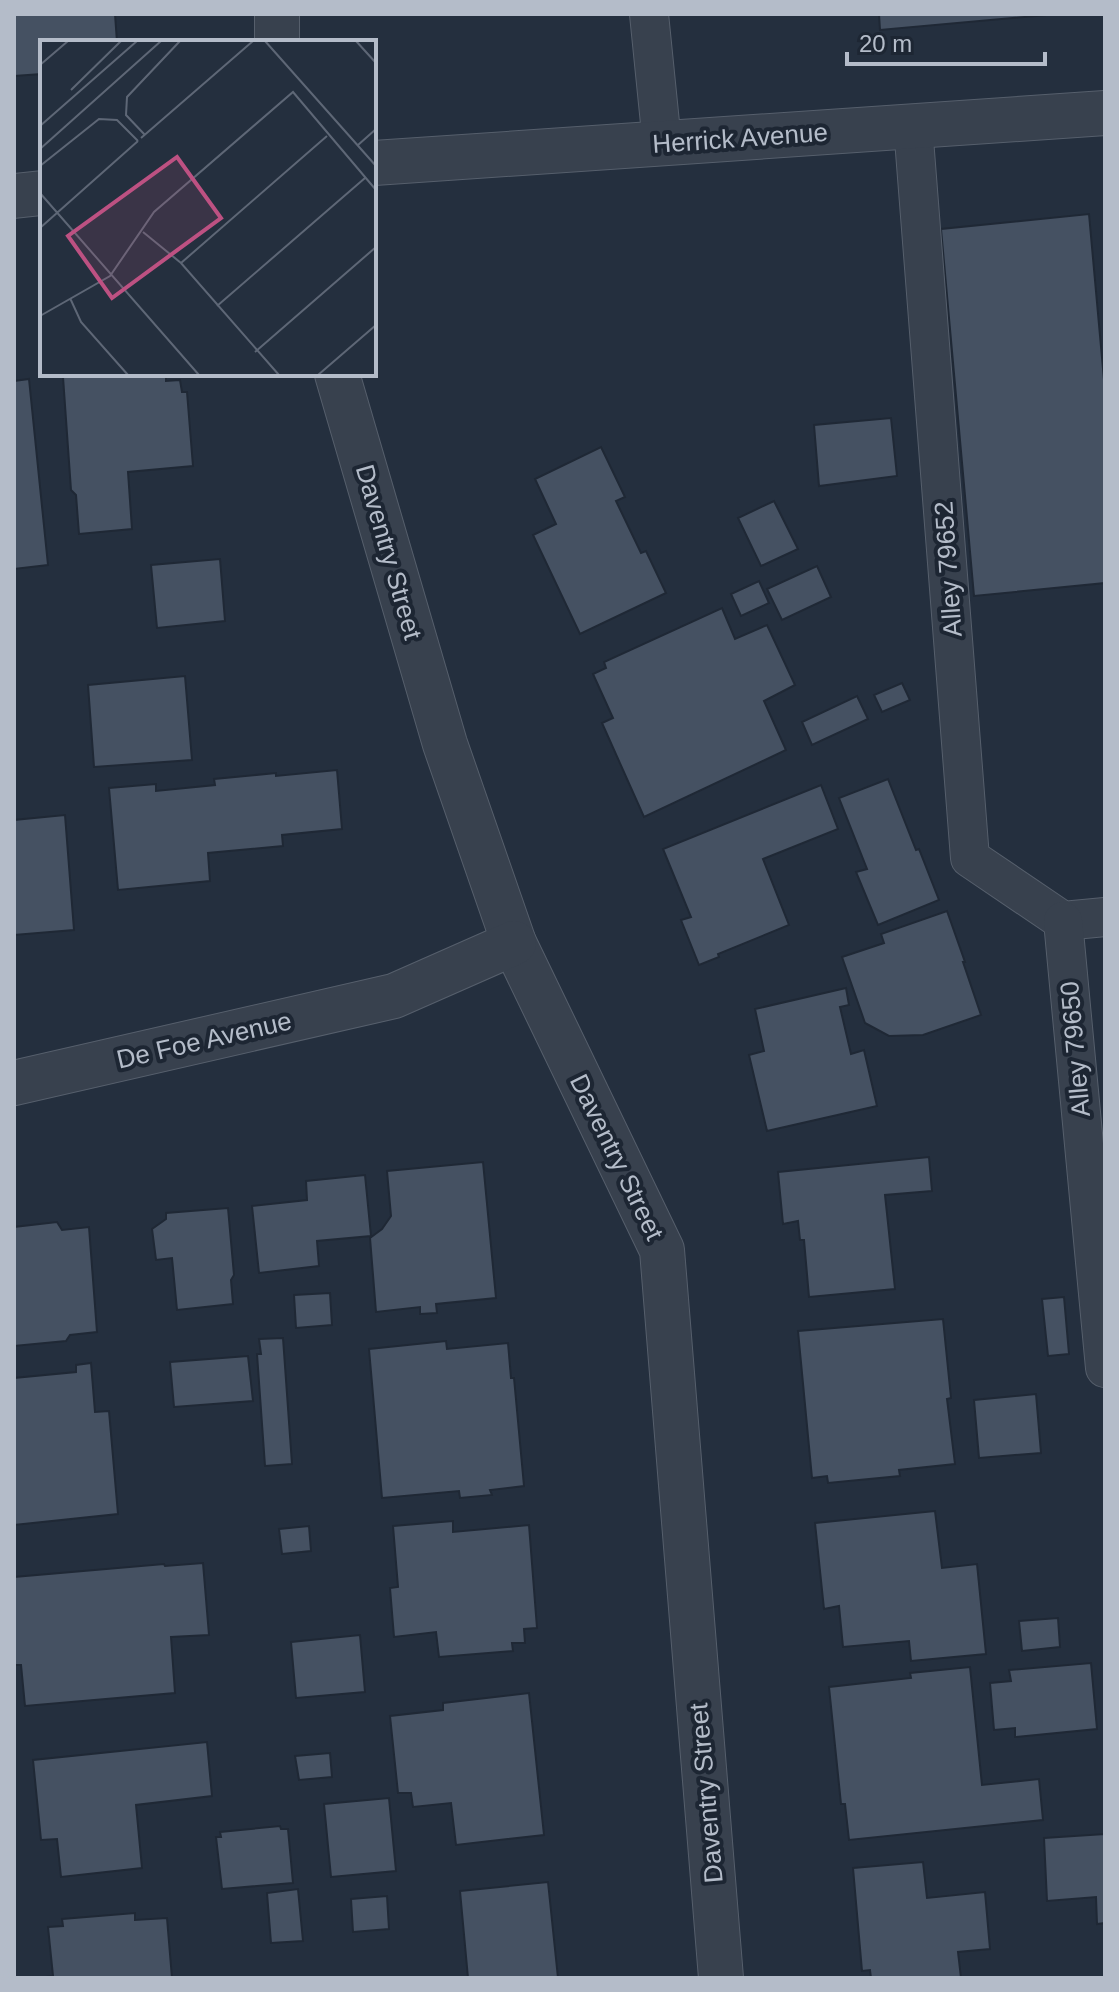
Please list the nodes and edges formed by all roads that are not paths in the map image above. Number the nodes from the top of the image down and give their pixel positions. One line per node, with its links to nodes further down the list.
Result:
1 (277, 14): 3 (street)
2 (649, 14): 6 (lane)
3 (277, 40)
4 (1105, 113): 5 (street, Herrick Avenue)
5 (913, 126): 6 (street, Herrick Avenue); 12 (lane, Alley 79652)
6 (662, 143): 7 (street, Herrick Avenue)
7 (376, 163)
8 (40, 193): 9 (street)
9 (14, 196)
10 (338, 376): 13 (street, Daventry Street)
11 (1105, 917): 12 (lane)
12 (1063, 921): 15 (lane, Alley 79650)
13 (514, 943): 14 (street, De Foe Avenue); 16 (street, Daventry Street)
14 (14, 1083)
15 (1105, 1368)
16 (721, 1978)

